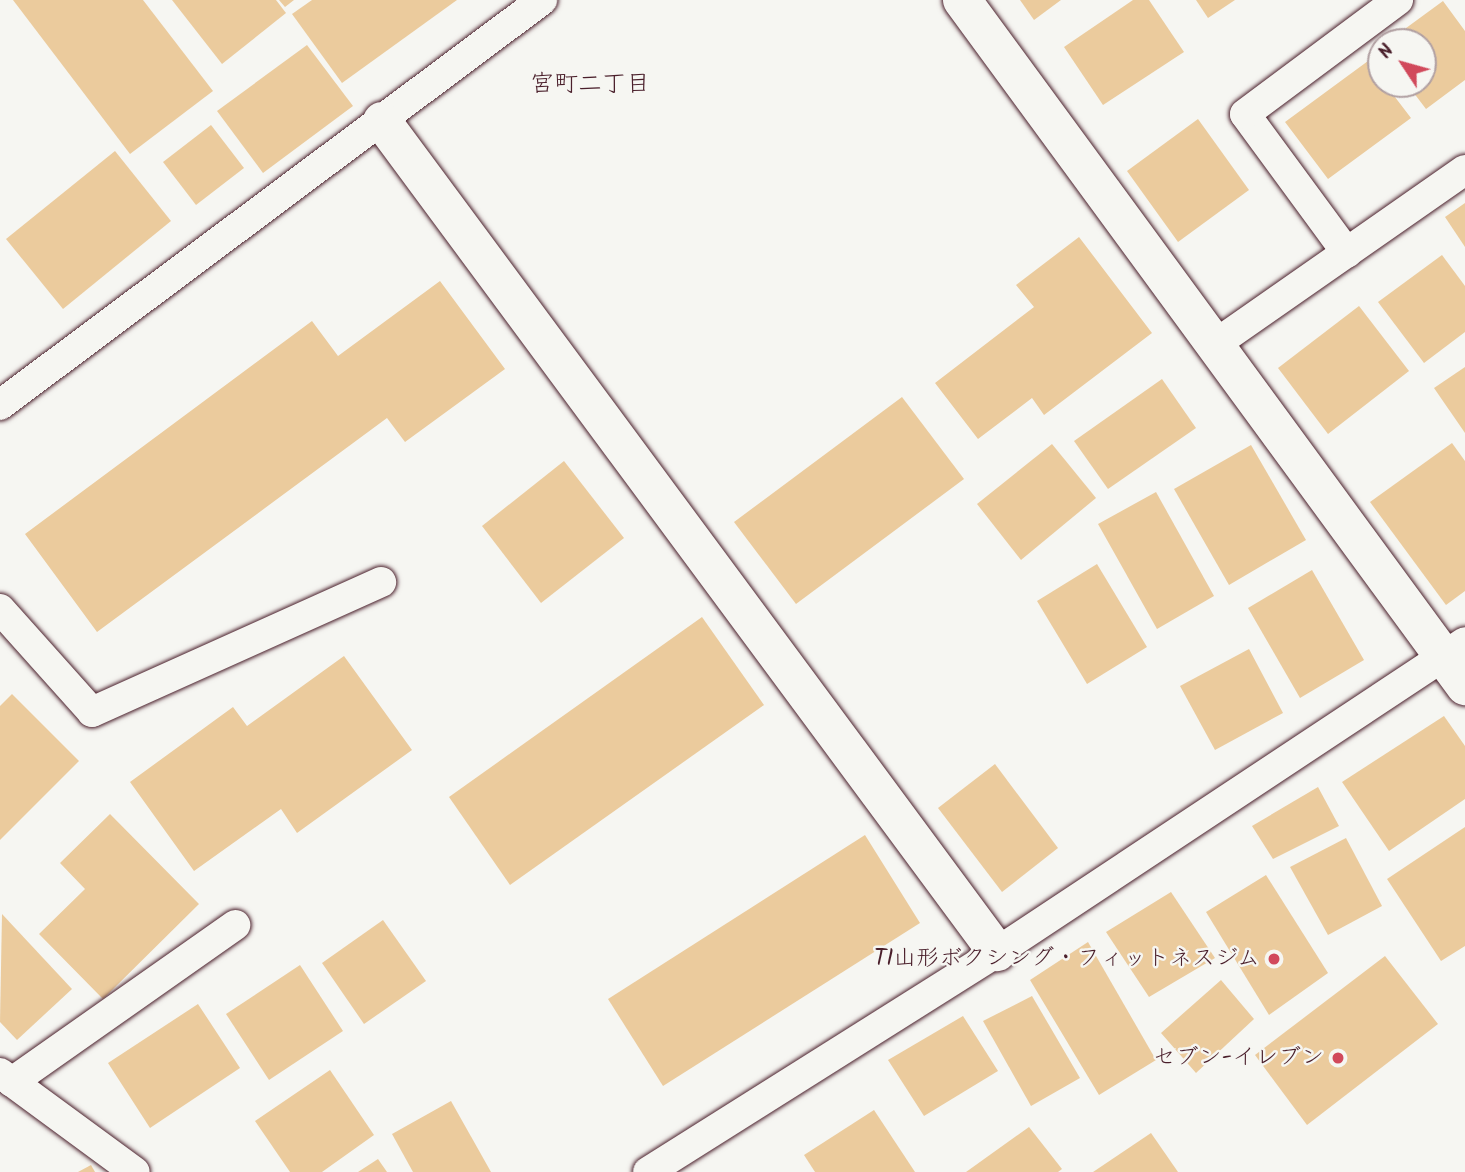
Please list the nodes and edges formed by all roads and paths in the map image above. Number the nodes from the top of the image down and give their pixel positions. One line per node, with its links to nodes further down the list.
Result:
1 (542, 0): 4 (lane)
2 (962, 0): 7 (street)
3 (1398, 0): 6 (lane)
4 (382, 121): 8 (lane); 13 (street)
5 (1465, 170): 6 (lane)
6 (1347, 253): 7 (lane)
7 (1214, 345): 11 (street)
8 (0, 405)
9 (381, 582): 10 (lane)
10 (0, 609)
11 (1458, 662): 13 (lane)
12 (235, 925): 14 (lane)
13 (997, 952): 16 (lane)
14 (6, 1078): 15 (lane)
15 (135, 1172)
16 (648, 1172)

